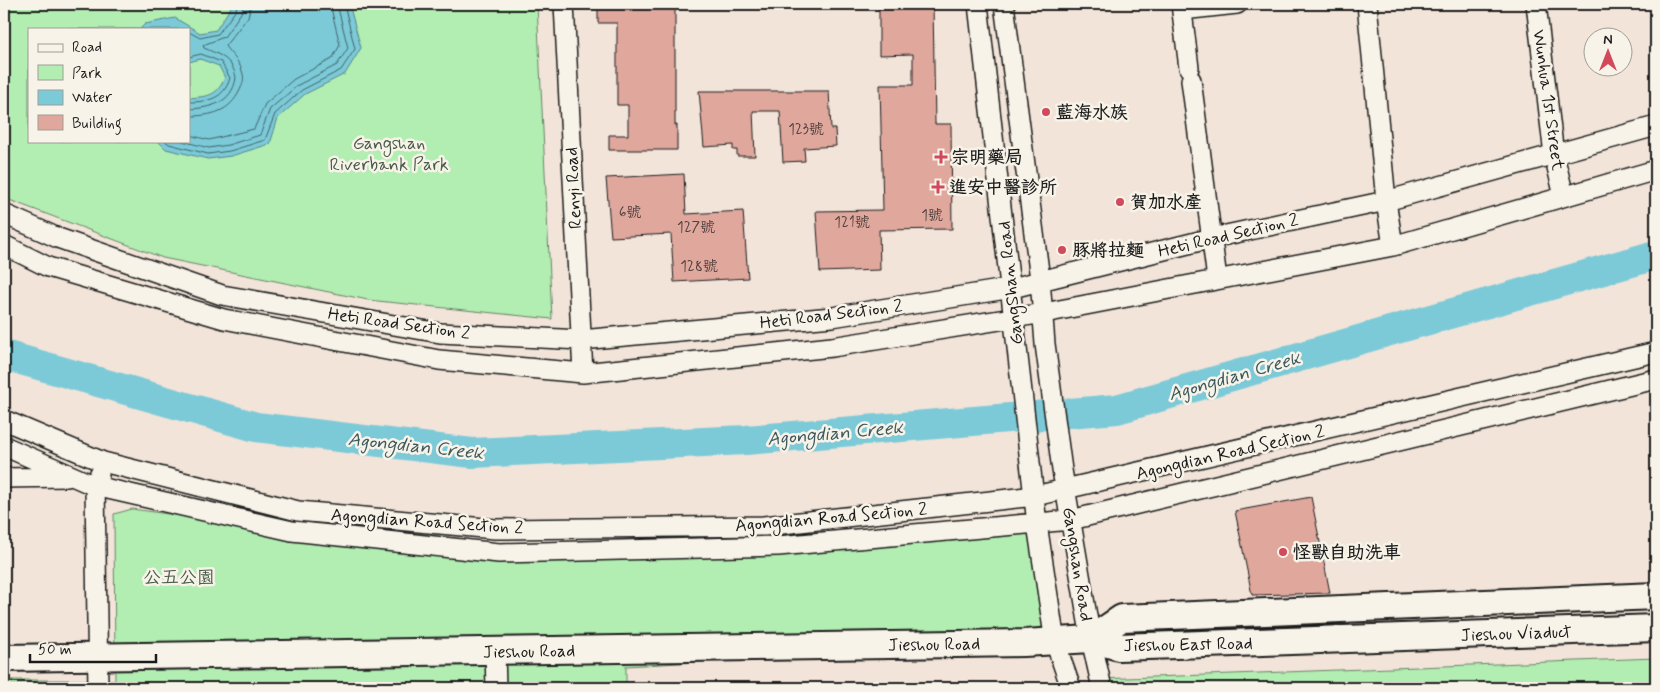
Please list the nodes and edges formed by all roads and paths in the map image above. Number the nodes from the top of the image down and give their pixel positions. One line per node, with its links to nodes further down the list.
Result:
1 (564, 4): 22 (street, Renyi Road)
2 (978, 4): 19 (street, GangShan Road)
3 (1004, 4): 17 (street, GangShan Road)
4 (1237, 4): 7 (street)
5 (1367, 4): 12 (street)
6 (1536, 4): 9 (street, Wunhua 1st Street)
7 (1181, 7): 14 (street)
8 (1656, 126): 9 (street, Heti Road Section 2)
9 (1554, 155): 11 (street, Wunhua 1st Street); 12 (street, Heti Road Section 2)
10 (1656, 170): 11 (street, Heti Road Section 2)
11 (1564, 196): 16 (street, Heti Road Section 2)
12 (1386, 201): 14 (street, Heti Road Section 2); 16 (street)
13 (4, 214): 22 (street, Heti Road Section 2)
14 (1212, 238): 17 (street, Heti Road Section 2); 18 (street)
15 (4, 245): 24 (street, Heti Road Section 2)
16 (1393, 246): 18 (street, Heti Road Section 2)
17 (1040, 279): 19 (street, Heti Road Section 2); 20 (street, GangShan Road)
18 (1216, 280): 20 (street, Heti Road Section 2)
19 (1012, 288): 21 (street, GangShan Road); 22 (street, Heti Road Section 2)
20 (1044, 313): 21 (street, Heti Road Section 2); 32 (street, GangShan Road)
21 (1014, 317): 24 (street, Heti Road Section 2); 33 (street, GangShan Road)
22 (581, 340): 24 (street, Renyi Road)
23 (1656, 352): 32 (street, Agongdian Road Section 2)
24 (583, 373)
25 (1656, 379): 34 (street, Agongdian Road Section 2)
26 (4, 420): 28 (street, Agongdian Road Section 2)
27 (4, 446): 29 (street, Agongdian Road Section 2)
28 (103, 462): 31 (street); 33 (street, Agongdian Road Section 2)
29 (74, 477): 30 (street); 31 (street, Agongdian Road Section 2)
30 (4, 478)
31 (96, 486): 35 (street, Agongdian Road Section 2); 44 (street)
32 (1066, 490): 33 (street, Agongdian Road Section 2); 34 (street, Gangshan Road)
33 (1035, 496): 35 (street, Gangshan Road)
34 (1071, 520): 35 (street, Agongdian Road Section 2); 39 (street, Gangshan Road)
35 (1038, 524): 41 (street, Gangshan Road)
36 (1656, 596): 37 (main road, Jieshou Viaduct)
37 (1384, 608): 39 (main road, Jieshou East Road)
38 (1656, 628): 40 (main road, Jieshou Viaduct)
39 (1091, 638): 40 (main road, Jieshou East Road); 41 (main road, Jieshou Road); 48 (street, Gangshan Road)
40 (1376, 638)
41 (1055, 642): 42 (main road, Jieshou Road); 47 (street, Gangshan Road)
42 (495, 651): 44 (main road, Jieshou Road); 46 (street)
43 (4, 658): 44 (main road, Jieshou Road)
44 (97, 658): 45 (street)
45 (98, 688)
46 (496, 688)
47 (1071, 688)
48 (1102, 688)

